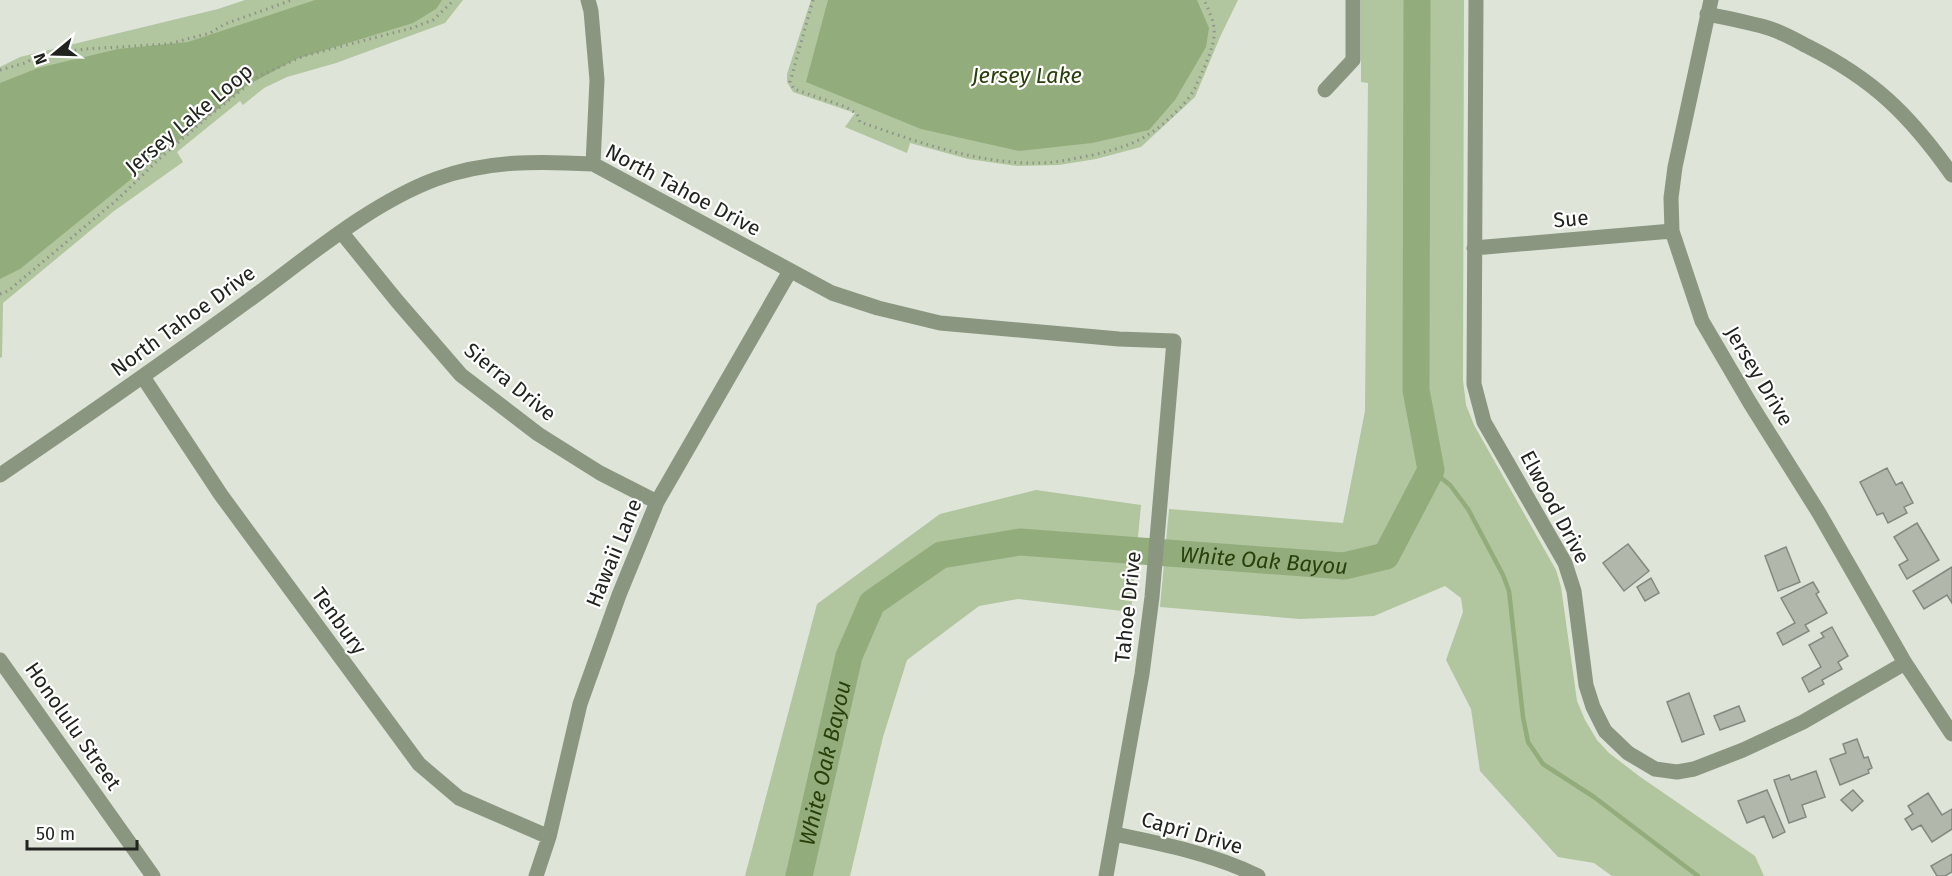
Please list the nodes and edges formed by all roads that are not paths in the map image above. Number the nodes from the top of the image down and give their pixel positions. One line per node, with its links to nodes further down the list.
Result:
1 (588, 0): 6 (street)
2 (1353, 0): 5 (street)
3 (1476, 0): 10 (street, Elwood Drive)
4 (1709, 7): 7 (street); 8 (street, Jersey Drive)
5 (1325, 90)
6 (593, 164): 9 (street, North Tahoe Drive); 11 (street, North Tahoe Drive)
7 (1952, 175)
8 (1672, 231): 10 (street, Sue); 17 (street, Jersey Drive)
9 (342, 233): 13 (street, North Tahoe Drive); 15 (street, Sierra Drive)
10 (1474, 248): 17 (street, Elwood Drive)
11 (790, 271): 12 (street, North Tahoe Drive); 15 (street, Hawaii Lane)
12 (1174, 341): 19 (street, Tahoe Drive)
13 (143, 377): 14 (street, North Tahoe Drive); 20 (street, Tenbury)
14 (0, 475)
15 (657, 502): 20 (street, Hawaii Lane)
16 (0, 660): 21 (street, Honolulu Street)
17 (1905, 663): 18 (street, Jersey Drive)
18 (1952, 734)
19 (1114, 834): 23 (street, Tahoe Drive); 24 (street, Capri Drive)
20 (549, 837): 22 (street, Hawaii Lane)
21 (153, 876)
22 (536, 876)
23 (1107, 876)
24 (1258, 876)

